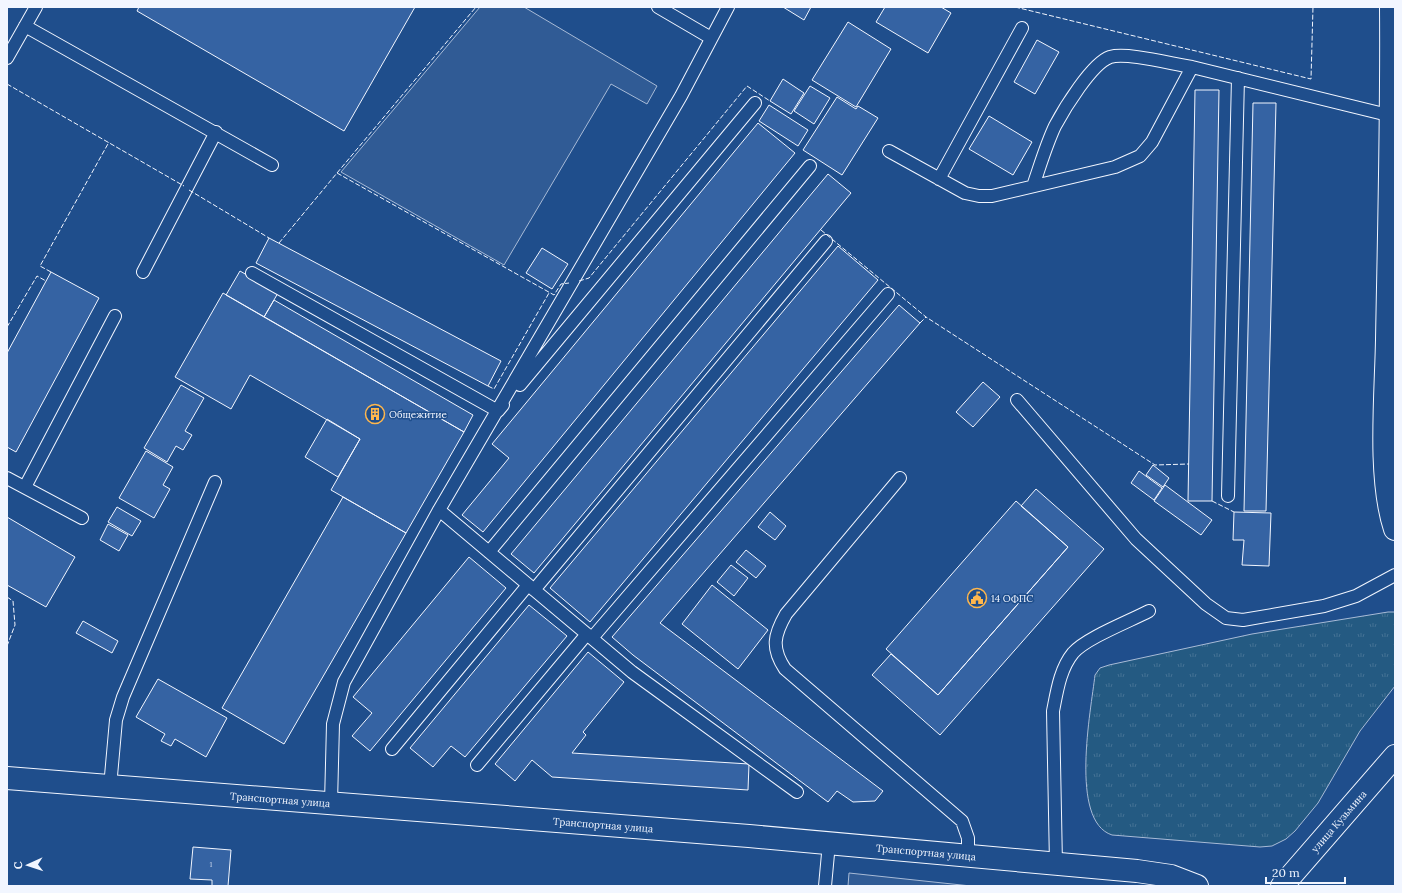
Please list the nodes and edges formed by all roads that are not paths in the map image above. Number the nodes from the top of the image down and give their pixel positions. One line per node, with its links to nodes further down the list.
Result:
1 (36, 7): 5 (lane)
2 (658, 7): 7 (lane)
3 (728, 7): 7 (lane)
4 (1392, 7): 12 (street)
5 (25, 26): 8 (lane); 13 (lane)
6 (1022, 28): 17 (lane)
7 (712, 38): 25 (lane)
8 (7, 58)
9 (1192, 66): 10 (lane); 18 (lane); 18 (lane)
10 (1238, 78): 12 (lane); 30 (lane)
11 (755, 103): 25 (lane)
12 (1392, 116): 33 (street)
13 (216, 132): 15 (lane); 20 (lane)
14 (889, 151): 17 (lane)
15 (272, 165)
16 (810, 166): 34 (lane)
17 (939, 179): 18 (lane)
18 (1033, 186)
19 (826, 241): 36 (lane)
20 (144, 272)
21 (252, 272): 25 (lane)
22 (888, 294): 38 (lane)
23 (115, 316): 29 (lane)
24 (1017, 400): 35 (lane)
25 (498, 411): 31 (lane)
26 (7, 478): 29 (lane)
27 (900, 478): 47 (lane)
28 (215, 482): 43 (lane)
29 (25, 488): 32 (lane)
30 (1228, 496)
31 (439, 510): 34 (lane); 45 (lane)
32 (82, 518)
33 (1395, 529)
34 (489, 552): 36 (lane)
35 (1395, 575)
36 (531, 587): 38 (lane); 39 (lane)
37 (1149, 611): 48 (lane)
38 (590, 636): 41 (lane); 44 (lane)
39 (392, 749)
40 (1395, 756): 51 (street, улица Кузьмина)
41 (477, 764)
42 (7, 778): 43 (street, Транспортная улица)
43 (110, 786): 45 (street, Транспортная улица)
44 (797, 792)
45 (331, 803): 46 (street, Транспортная улица)
46 (829, 843): 47 (street, Транспортная улица); 49 (lane)
47 (968, 857): 48 (street, Транспортная улица)
48 (1056, 864): 50 (street, Транспортная улица)
49 (825, 886)
50 (1197, 886)
51 (1282, 886)

